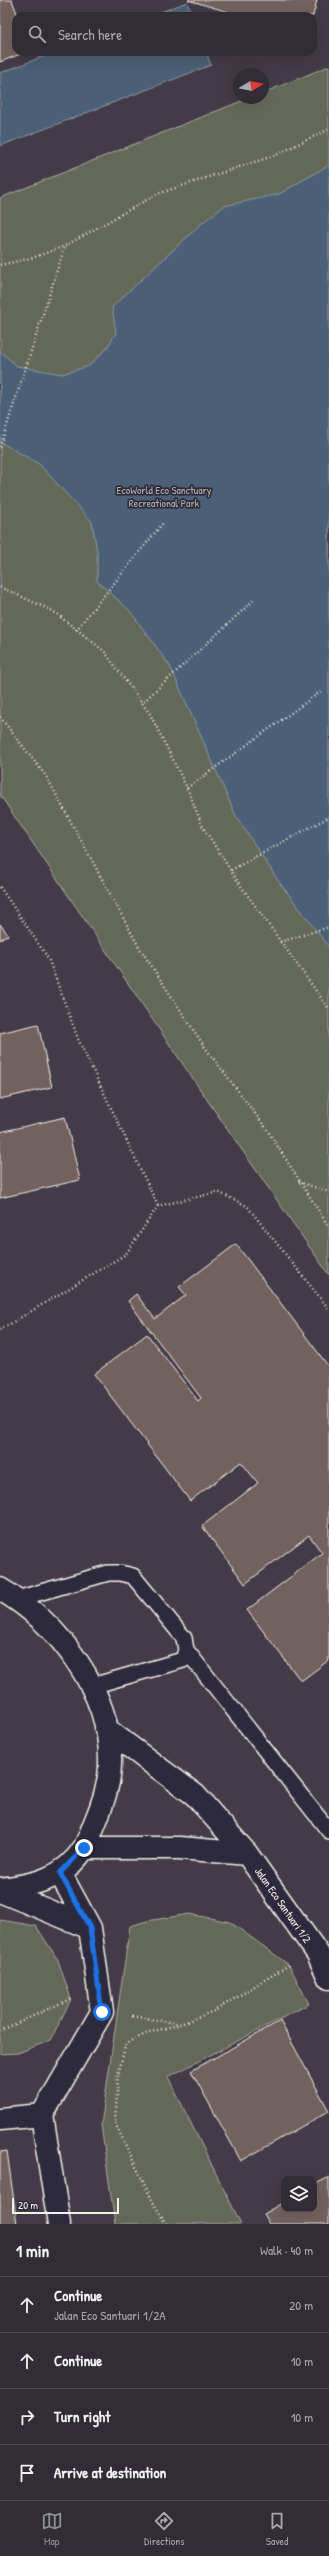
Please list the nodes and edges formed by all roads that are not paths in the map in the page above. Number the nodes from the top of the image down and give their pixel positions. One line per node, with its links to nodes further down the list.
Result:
1 (8, 1594): 2 (lane); 3 (street)
2 (186, 1650): 3 (lane); 5 (lane)
3 (92, 1686): 4 (street)
4 (106, 1729): 6 (street); 7 (street, Jalan Eco Santuari 1/2)
5 (329, 1830)
6 (84, 1848): 7 (street); 8 (street)
7 (247, 1854): 11 (street, Jalan Eco Santuari 1/2)
8 (60, 1873): 9 (street); 10 (street)
9 (0, 1890): 10 (street)
10 (90, 1928): 12 (street)
11 (329, 1978)
12 (42, 2115): 13 (street); 14 (street)
13 (0, 2119)
14 (59, 2224)

